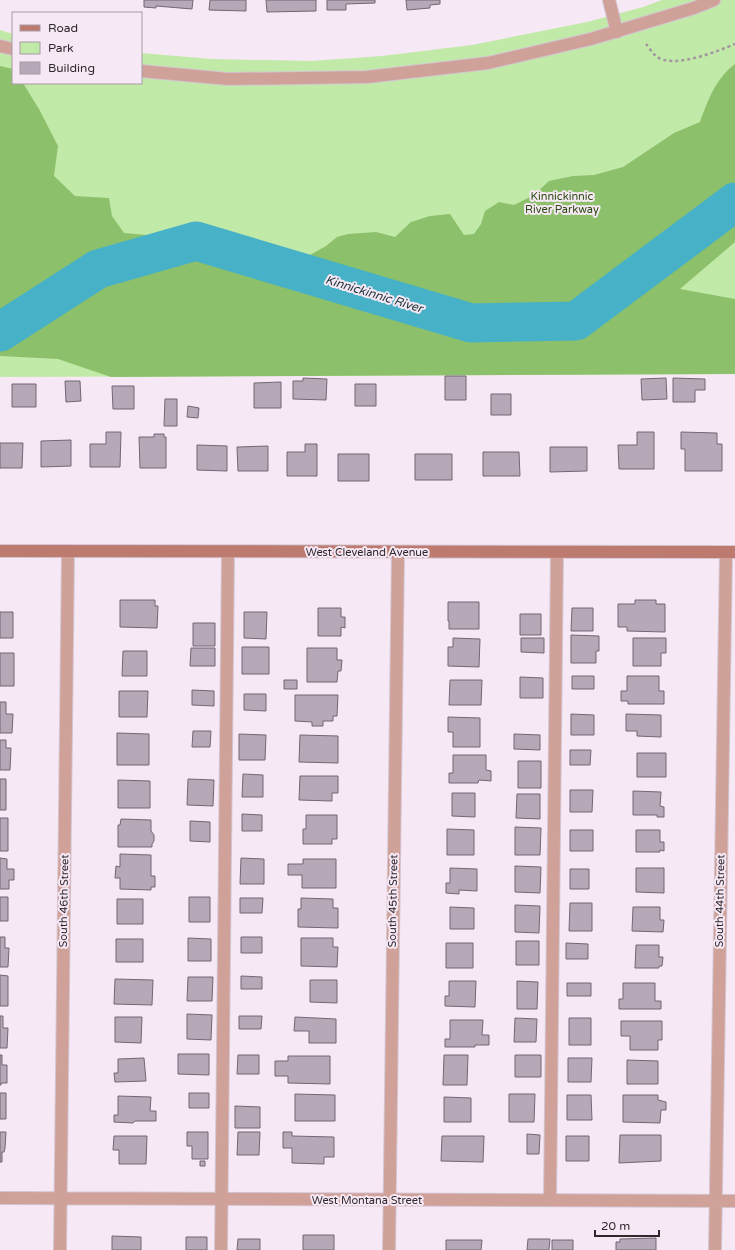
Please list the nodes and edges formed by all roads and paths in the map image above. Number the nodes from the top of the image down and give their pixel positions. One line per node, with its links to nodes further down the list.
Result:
1 (609, 0): 3 (street)
2 (714, 0): 3 (street)
3 (617, 32): 8 (street)
4 (646, 44): 5 (path)
5 (735, 44)
6 (0, 46): 7 (street)
7 (12, 49)
8 (142, 71)
9 (0, 551): 10 (street, West Cleveland Avenue)
10 (68, 551): 11 (street, West Cleveland Avenue); 16 (street, South 46th Street)
11 (228, 552): 12 (street, West Cleveland Avenue); 17 (street)
12 (398, 552): 13 (street, West Cleveland Avenue); 18 (street, South 45th Street)
13 (557, 552): 14 (street, West Cleveland Avenue); 19 (street)
14 (730, 552): 20 (street, South 44th Street)
15 (0, 1198): 16 (street, West Montana Street)
16 (60, 1198): 17 (street, West Montana Street); 22 (street, South 46th Street)
17 (221, 1199): 18 (street, West Montana Street); 23 (street)
18 (390, 1200): 19 (street, West Montana Street); 24 (street, South 45th Street)
19 (550, 1200): 20 (street, West Montana Street)
20 (716, 1201): 21 (street, West Montana Street); 25 (street, South 44th Street)
21 (735, 1201)
22 (60, 1250)
23 (221, 1250)
24 (389, 1250)
25 (715, 1250)

